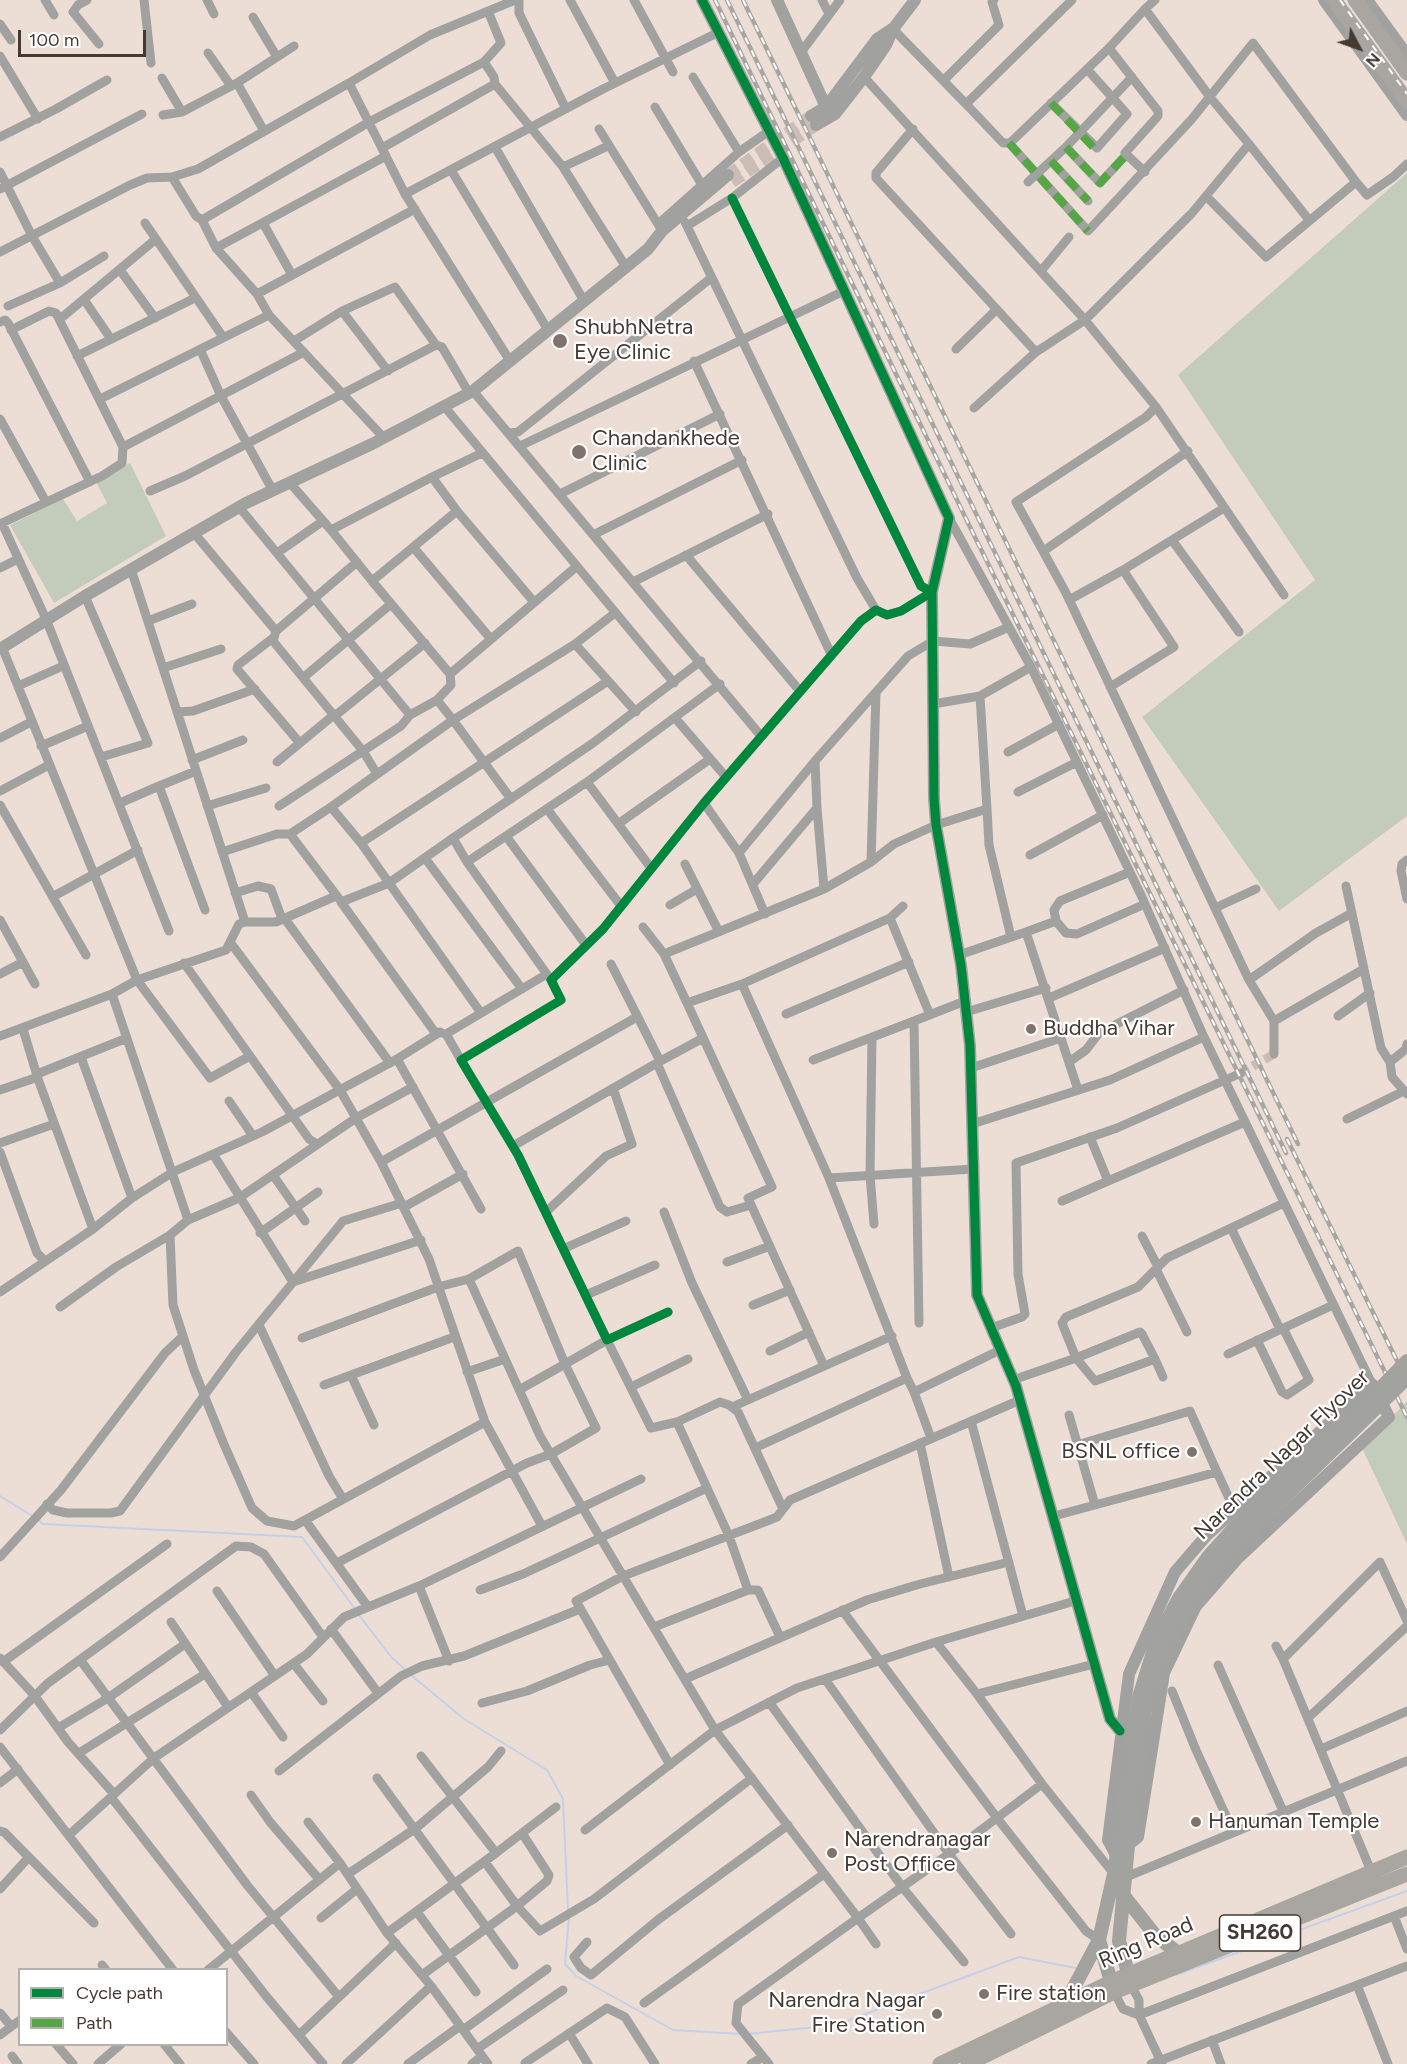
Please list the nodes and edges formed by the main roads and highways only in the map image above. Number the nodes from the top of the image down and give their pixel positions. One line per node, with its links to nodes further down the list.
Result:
1 (1334, 0): 4 (highway)
2 (1355, 0): 3 (highway)
3 (1407, 73)
4 (1407, 101)
5 (1407, 1361): 7 (main road, Narendra Nagar Flyover, bridge)
6 (1407, 1378): 7 (main road, Narendra Nagar Flyover, bridge)
7 (1123, 1844): 10 (main road)
8 (1407, 1857): 13 (highway, Ring Road / SH260)
9 (1407, 1874): 14 (highway, Ring Road / SH260)
10 (1120, 1876): 11 (main road); 12 (main road)
11 (1124, 1896): 13 (main road); 14 (main road)
12 (1099, 1940): 15 (main road); 16 (main road)
13 (1178, 1953): 14 (highway, Ring Road / SH260)
14 (1129, 1980): 15 (highway, Ring Road / SH260)
15 (1112, 1987): 16 (highway, Ring Road / SH260); 18 (highway, Ring Road / SH260)
16 (1065, 2004): 17 (highway, Ring Road / SH260)
17 (940, 2064)
18 (968, 2064)

